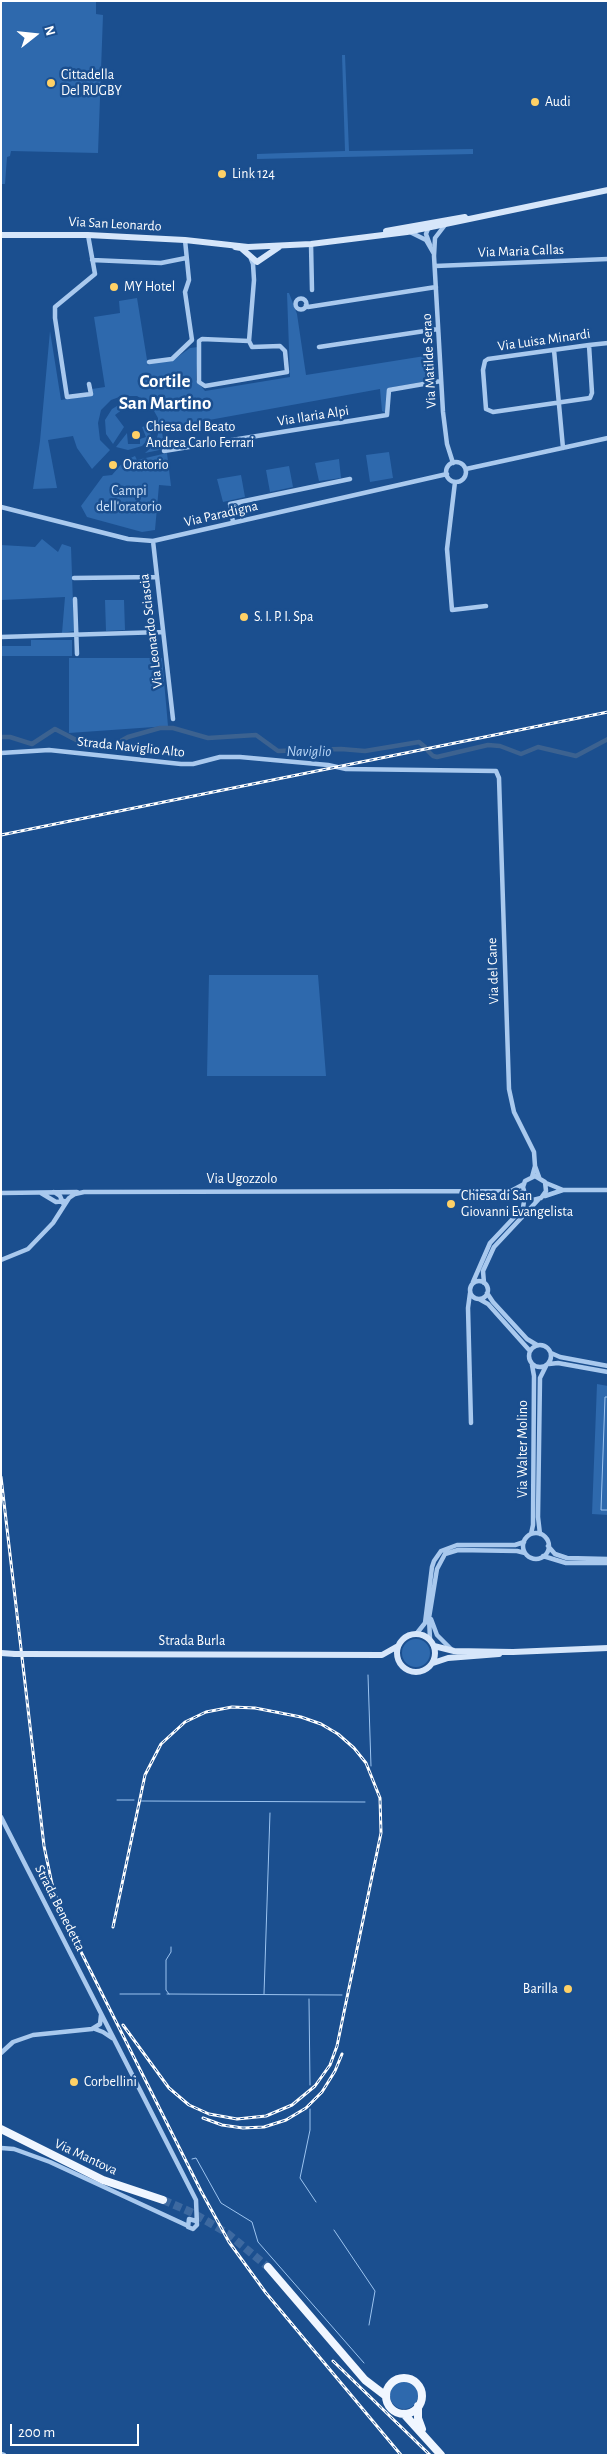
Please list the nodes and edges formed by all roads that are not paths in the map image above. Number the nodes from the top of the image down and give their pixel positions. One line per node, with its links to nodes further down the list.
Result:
1 (608, 188): 2 (main road)
2 (503, 211): 3 (main road); 4 (main road)
3 (461, 217): 5 (street); 6 (main road)
4 (447, 224): 5 (main road); 12 (street)
5 (428, 228): 6 (main road); 12 (street, Via Matilde Serao)
6 (404, 230): 11 (main road); 12 (street)
7 (1, 235): 8 (main road, Via San Leonardo)
8 (88, 235): 9 (main road, Via San Leonardo); 18 (street)
9 (185, 240): 10 (main road, Via San Leonardo); 15 (street)
10 (227, 243): 14 (main road, Via San Leonardo); 16 (main road, Via San Leonardo)
11 (311, 244): 13 (main road); 23 (street)
12 (432, 244): 20 (street, Via Matilde Serao)
13 (283, 245): 14 (main road, Via San Leonardo); 19 (main road)
14 (258, 246): 16 (main road); 19 (main road)
15 (186, 258): 18 (street); 31 (street)
16 (250, 258): 19 (main road); 21 (street)
17 (608, 259): 20 (street, Via Maria Callas)
18 (92, 260): 33 (street)
19 (263, 260): 21 (street)
20 (435, 266): 22 (street, Via Matilde Serao)
21 (254, 280): 26 (street)
22 (436, 287): 24 (street); 25 (street, Via Matilde Serao)
23 (312, 290)
24 (306, 305)
25 (438, 328): 29 (street); 32 (street, Via Matilde Serao)
26 (249, 342): 26 (street)
27 (608, 343): 28 (street, Via Luisa Minardi)
28 (589, 345): 30 (street, Via Luisa Minardi); 34 (street)
29 (319, 347)
30 (554, 350): 34 (street); 34 (street, Via Luisa Minardi)
31 (149, 362)
32 (441, 381): 37 (street, Via Ilaria Alpi); 38 (street, Via Matilde Serao)
33 (89, 384)
34 (559, 404): 36 (street)
35 (608, 438): 36 (street)
36 (563, 448): 39 (street)
37 (164, 451)
38 (453, 463): 39 (street); 40 (street)
39 (466, 469): 42 (street)
40 (447, 474): 42 (street); 45 (street, Via Paradigna)
41 (350, 479): 43 (street)
42 (455, 482): 51 (street)
43 (238, 503): 45 (street); 46 (street)
44 (1, 507): 47 (street, Via Paradigna)
45 (243, 520): 46 (street, Via Paradigna)
46 (234, 522): 47 (street, Via Paradigna)
47 (153, 541): 48 (street, Via Leonardo Sciascia)
48 (156, 577): 49 (street); 52 (street, Via Leonardo Sciascia)
49 (74, 578)
50 (76, 599): 53 (street)
51 (486, 606)
52 (162, 632): 53 (street); 56 (street, Via Leonardo Sciascia)
53 (77, 635): 54 (street); 55 (street)
54 (1, 637)
55 (77, 654)
56 (173, 719)
57 (1, 752): 58 (street, Strada Naviglio Alto)
58 (497, 772): 59 (street, Via del Cane)
59 (535, 1166): 60 (street, Via del Cane); 61 (street, Via del Cane)
60 (532, 1177): 61 (street); 63 (street, Via Ugozzolo)
61 (539, 1177): 62 (street)
62 (545, 1182): 64 (street); 72 (street)
63 (524, 1184): 66 (street, Via Ugozzolo); 71 (street)
64 (563, 1190): 65 (street); 72 (street)
65 (608, 1190)
66 (511, 1191): 68 (street, Via Ugozzolo); 71 (street, Via Ugozzolo)
67 (51, 1192): 68 (street); 70 (street); 74 (street)
68 (83, 1192): 74 (street, Via Ugozzolo)
69 (1, 1193): 70 (street)
70 (38, 1193): 73 (street)
71 (524, 1193): 72 (street, Via Ugozzolo); 77 (street)
72 (541, 1198): 78 (street)
73 (52, 1199): 74 (street); 75 (street)
74 (65, 1203): 75 (street)
75 (56, 1219): 76 (street)
76 (1, 1260)
77 (474, 1282): 78 (street); 79 (street)
78 (484, 1283): 80 (street)
79 (470, 1293): 81 (street); 82 (street)
80 (487, 1293): 81 (street); 83 (street)
81 (479, 1299): 82 (street); 84 (street)
82 (468, 1308): 90 (street)
83 (537, 1345): 84 (street); 85 (street)
84 (530, 1351): 86 (street, Via Walter Molino)
85 (551, 1353): 87 (street, Via Walter Molino); 88 (street)
86 (532, 1365): 87 (street); 91 (street, Via Walter Molino)
87 (547, 1365): 89 (street); 92 (street, Via Walter Molino)
88 (608, 1366)
89 (608, 1372)
90 (471, 1423)
91 (531, 1534): 92 (street); 93 (street)
92 (540, 1534): 94 (street)
93 (524, 1542): 95 (street); 100 (street)
94 (548, 1546): 96 (street); 97 (street)
95 (525, 1553): 96 (street); 99 (street)
96 (543, 1556): 98 (street)
97 (608, 1559)
98 (608, 1564)
99 (431, 1609): 101 (street); 104 (street)
100 (416, 1633): 101 (main road, Strada Burla); 102 (main road, Strada Burla)
101 (432, 1643): 104 (main road, Strada Burla); 109 (main road)
102 (398, 1646): 107 (main road, Strada Burla); 108 (main road)
103 (608, 1648): 105 (main road, Strada Burla)
104 (454, 1651): 105 (main road, Strada Burla)
105 (513, 1652): 109 (main road, Strada Burla)
106 (1, 1654): 107 (main road, Strada Burla, bridge)
107 (382, 1655): 108 (main road, Strada Burla)
108 (398, 1661): 109 (main road, Strada Burla)
109 (433, 1663)
110 (1, 1817): 111 (street, Strada Benedetta)
111 (100, 2009): 112 (street, Strada Benedetta); 114 (street, Strada Benedetta)
112 (100, 2024): 113 (street, Strada Benedetta); 114 (street, Strada Benedetta); 115 (street, Strada Benedetta)
113 (92, 2029): 115 (street, Strada Benedetta); 117 (street, Strada Benedetta)
114 (110, 2031): 116 (street, Strada Benedetta)
115 (103, 2032): 116 (street, Strada Benedetta)
116 (116, 2043): 119 (street, Strada Benedetta)
117 (1, 2053)
118 (1, 2129): 120 (main road, Via Mantova)
119 (1, 2148)
120 (163, 2200)
121 (268, 2267): 122 (main road)
122 (365, 2380): 123 (main road); 124 (main road)
123 (390, 2385): 124 (main road); 125 (main road)
124 (386, 2396): 126 (main road)
125 (418, 2406): 126 (main road); 127 (main road)
126 (404, 2414): 127 (main road)
127 (428, 2440): 128 (main road)
128 (441, 2455)

